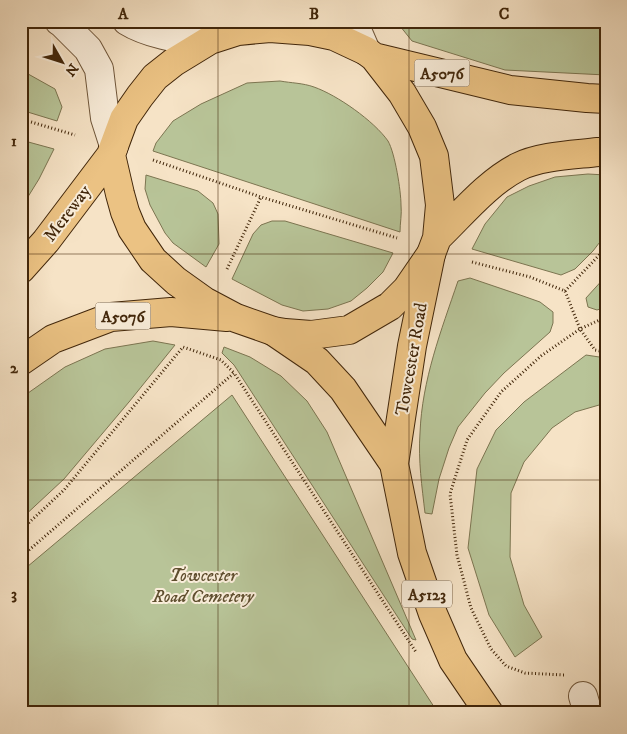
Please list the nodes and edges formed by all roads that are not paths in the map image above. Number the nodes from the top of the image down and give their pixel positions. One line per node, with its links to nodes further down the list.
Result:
1 (59, 21): 7 (street)
2 (127, 21): 4 (street)
3 (353, 21): 5 (street)
4 (213, 35): 5 (main road, Mereway); 7 (main road, Mereway)
5 (370, 54): 6 (main road, A5076); 9 (main road, Towcester Road)
6 (606, 99)
7 (112, 150): 10 (main road, Mereway); 11 (main road)
8 (606, 152): 9 (main road)
9 (434, 246): 12 (main road); 14 (main road, Towcester Road / A5123)
10 (21, 270)
11 (236, 318): 12 (main road); 13 (main road, A5076)
12 (273, 331): 14 (main road, Towcester Road / A5123)
13 (21, 361)
14 (394, 464): 15 (main road, Towcester Road / A5123)
15 (489, 713)

